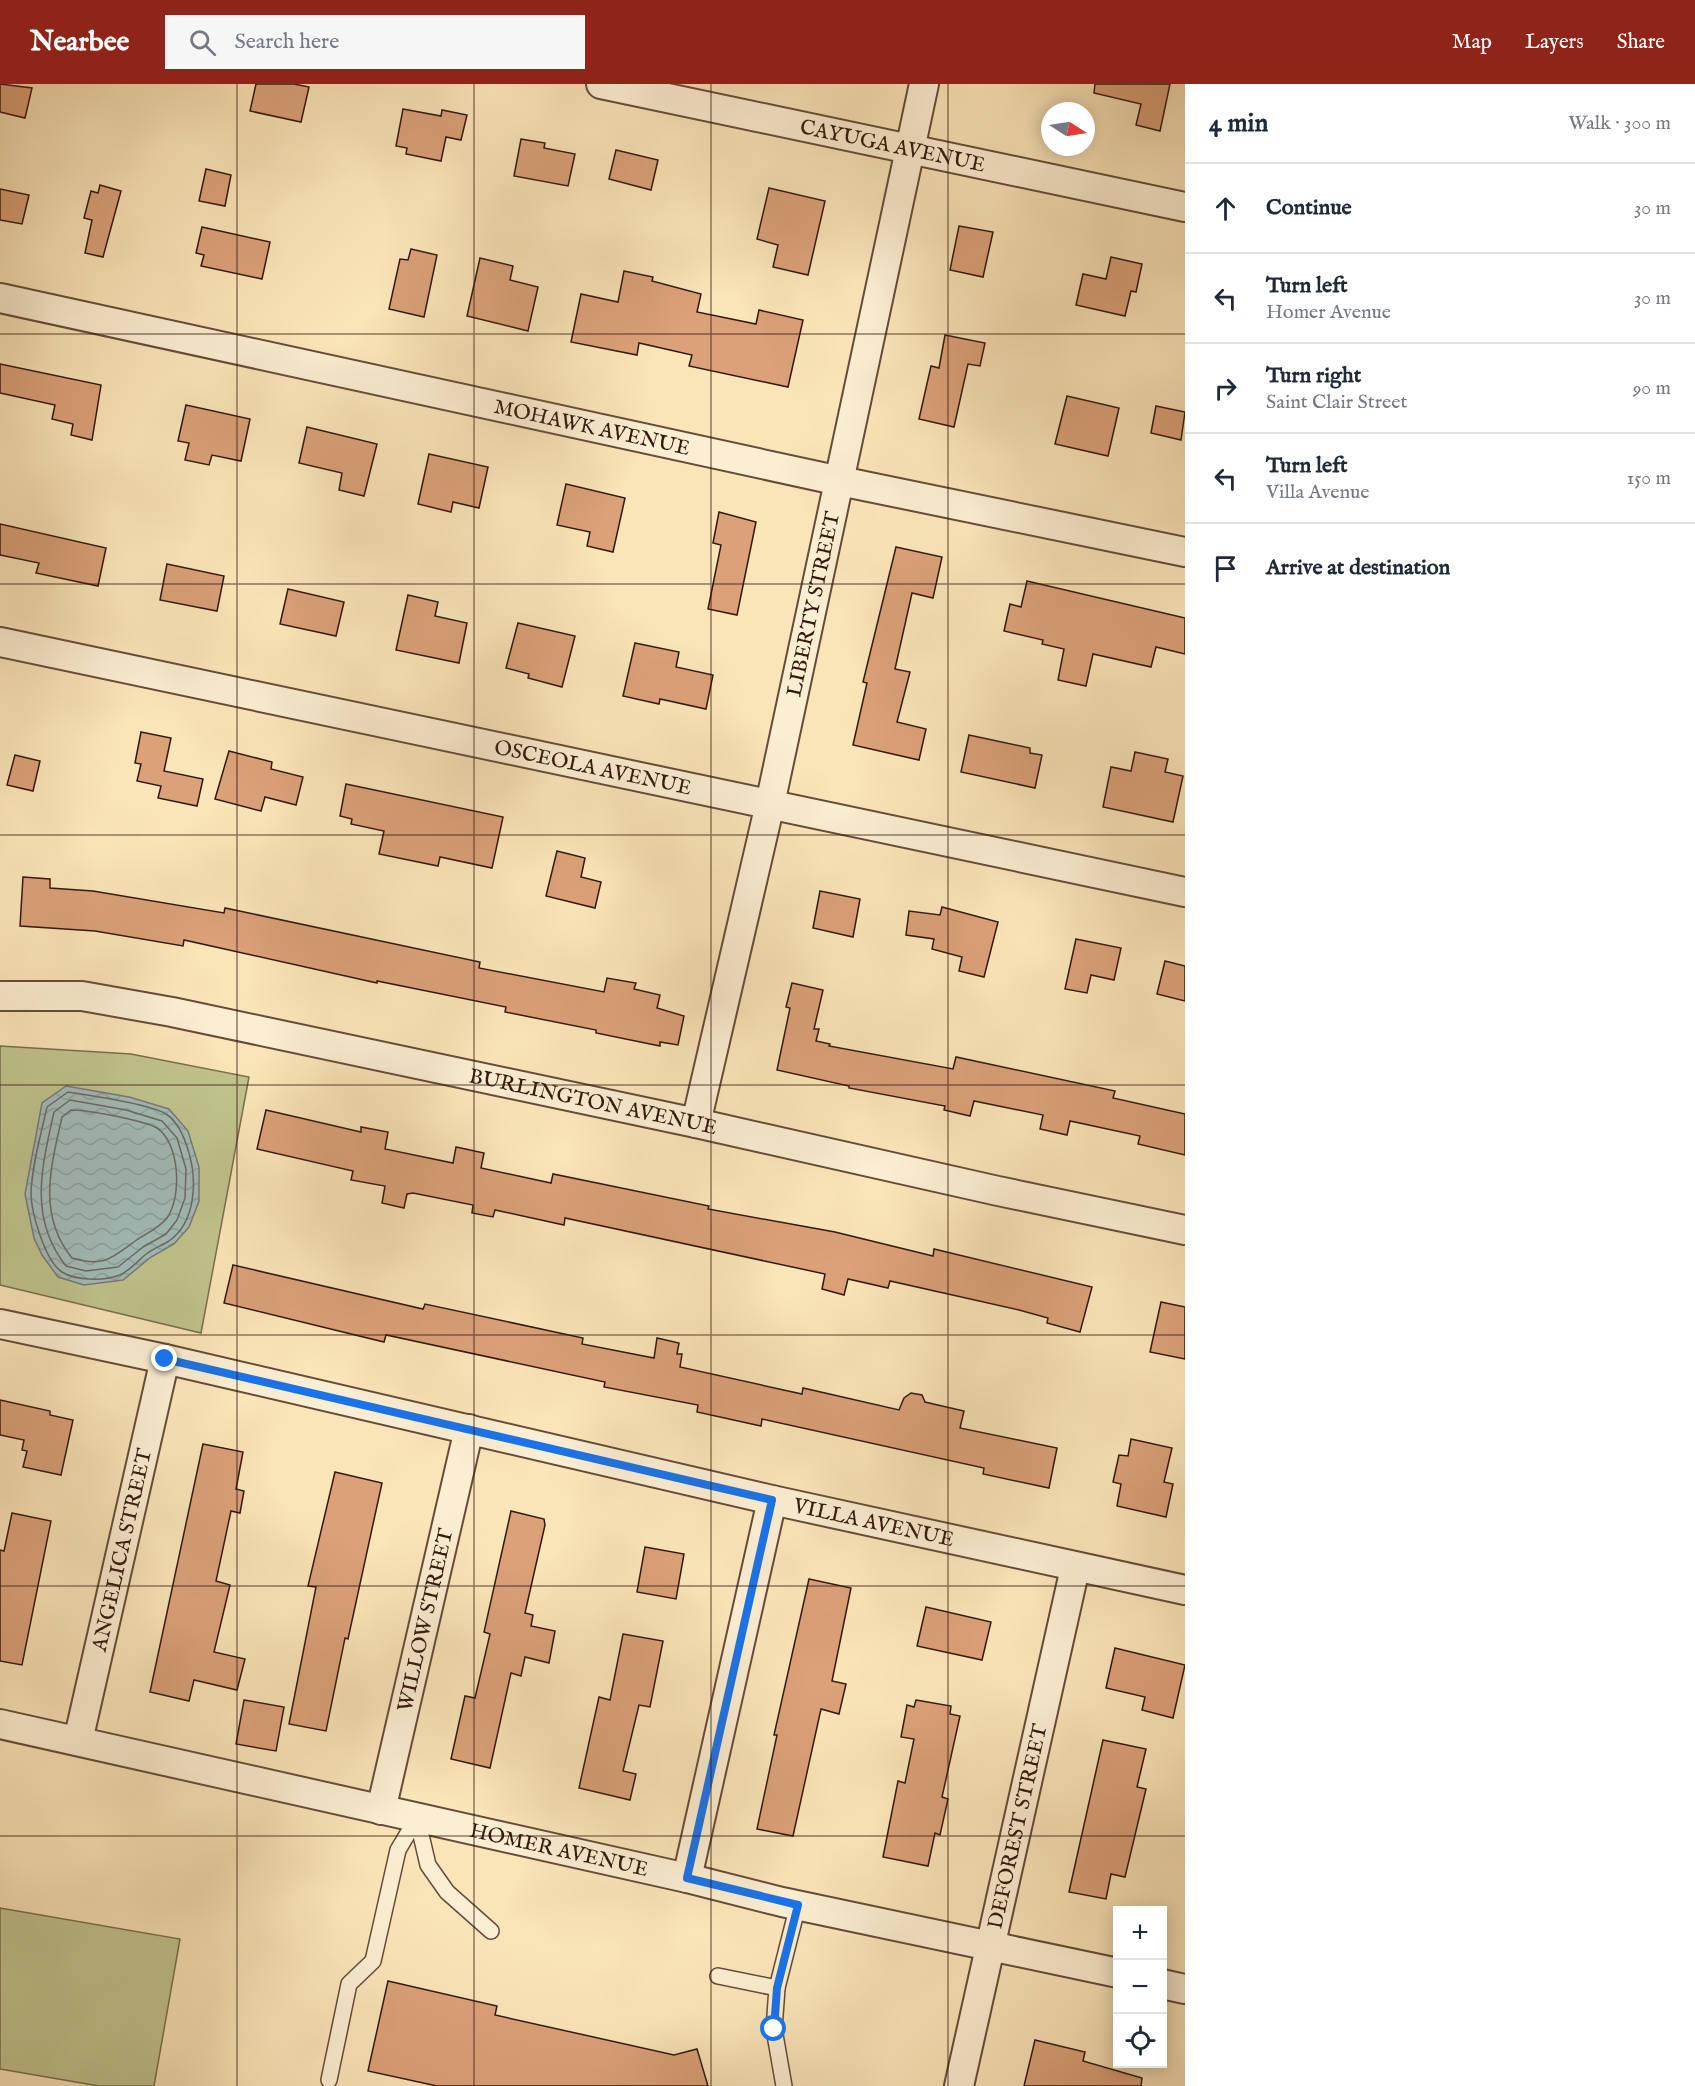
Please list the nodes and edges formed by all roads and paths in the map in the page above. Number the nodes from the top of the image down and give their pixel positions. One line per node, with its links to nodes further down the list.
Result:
1 (601, 84): 3 (street, CAYUGA AVENUE)
2 (924, 84): 3 (street, LIBERTY STREET)
3 (910, 151): 4 (street, CAYUGA AVENUE); 6 (street, LIBERTY STREET)
4 (1185, 207)
5 (0, 298): 6 (street, MOHAWK AVENUE)
6 (840, 481): 7 (street, MOHAWK AVENUE); 9 (street, LIBERTY STREET)
7 (1185, 552)
8 (0, 642): 9 (street, OSCEOLA AVENUE)
9 (770, 804): 10 (street, OSCEOLA AVENUE); 12 (street, LIBERTY STREET)
10 (1185, 892)
11 (0, 996): 12 (street, BURLINGTON AVENUE)
12 (696, 1123): 13 (street, BURLINGTON AVENUE)
13 (1185, 1230)
14 (0, 1324): 15 (street, VILLA AVENUE)
15 (165, 1359): 16 (street, VILLA AVENUE); 21 (street, ANGELICA STREET)
16 (469, 1429): 17 (street, VILLA AVENUE); 22 (street, WILLOW STREET)
17 (772, 1500): 18 (street, VILLA AVENUE); 24 (street)
18 (1075, 1568): 19 (street, VILLA AVENUE); 27 (street, DEFOREST STREET)
19 (1185, 1590)
20 (0, 1724): 21 (street, HOMER AVENUE)
21 (78, 1741): 22 (street, HOMER AVENUE)
22 (381, 1810): 23 (street, HOMER AVENUE)
23 (417, 1818): 24 (street, HOMER AVENUE); 26 (lane); 33 (lane)
24 (687, 1878): 25 (street, HOMER AVENUE)
25 (798, 1905): 27 (street, HOMER AVENUE); 31 (lane)
26 (491, 1931)
27 (990, 1945): 28 (street, HOMER AVENUE); 35 (street, DEFOREST STREET)
28 (1113, 1972)
29 (718, 1976): 31 (lane)
30 (1167, 1985): 32 (street)
31 (777, 1988): 34 (lane)
32 (1185, 1989)
33 (329, 2080)
34 (784, 2086)
35 (959, 2086)

